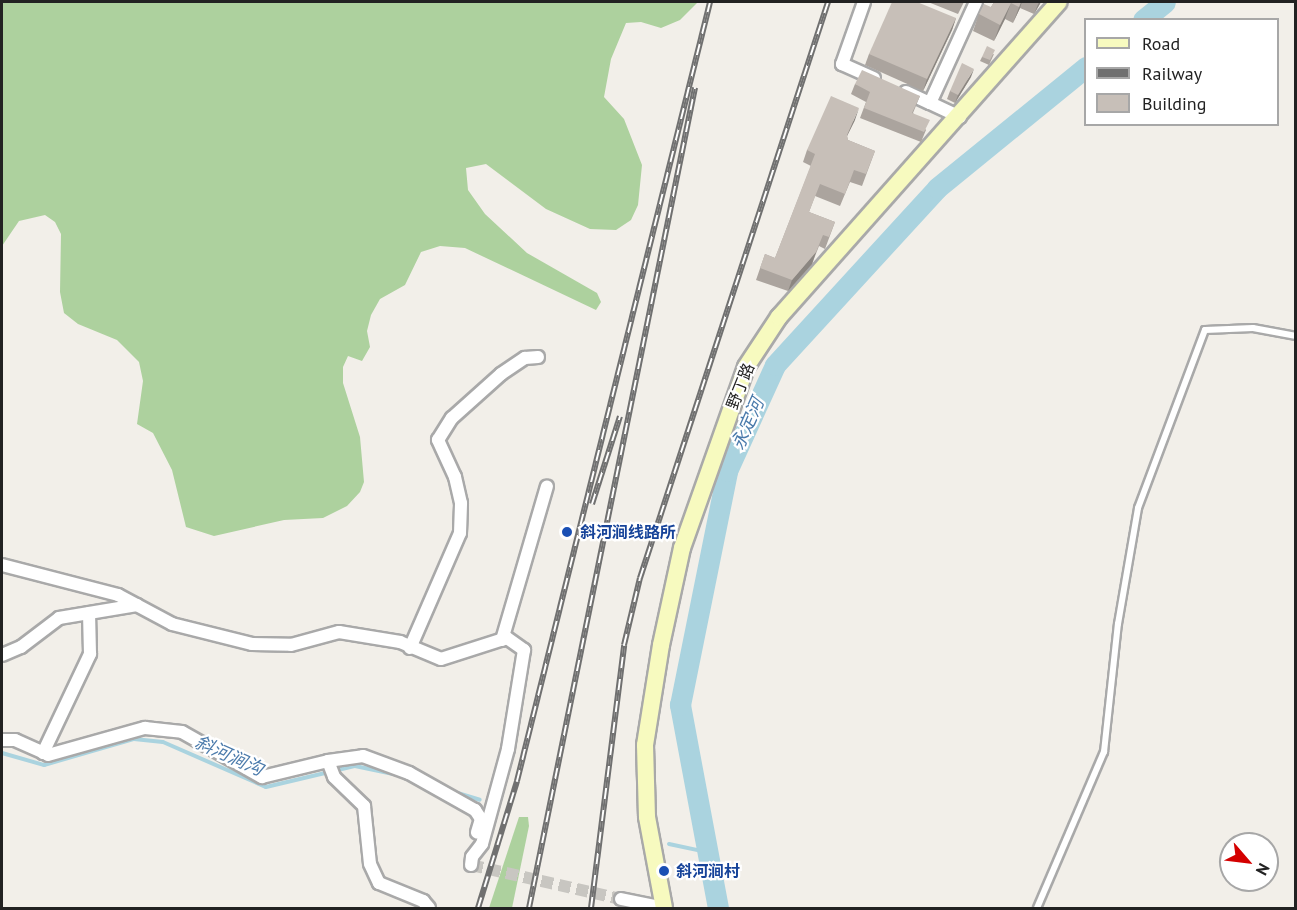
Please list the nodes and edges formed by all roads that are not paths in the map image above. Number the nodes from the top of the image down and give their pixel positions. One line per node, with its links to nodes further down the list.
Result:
1 (864, 2): 4 (street)
2 (976, 2): 4 (street)
3 (1059, 2): 5 (main road, 野丁路)
4 (930, 103): 5 (street)
5 (960, 117): 19 (main road, 野丁路)
6 (1296, 336): 21 (lane)
7 (538, 357): 13 (street)
8 (547, 486): 12 (street)
9 (2, 565): 10 (street)
10 (137, 605): 11 (street); 13 (street)
11 (89, 613): 14 (street); 16 (street)
12 (502, 640): 13 (street); 17 (street)
13 (410, 648)
14 (2, 655)
15 (2, 740): 16 (street)
16 (43, 753): 17 (street)
17 (331, 768): 20 (street)
18 (621, 899): 19 (street)
19 (664, 908)
20 (429, 909)
21 (1037, 909)

